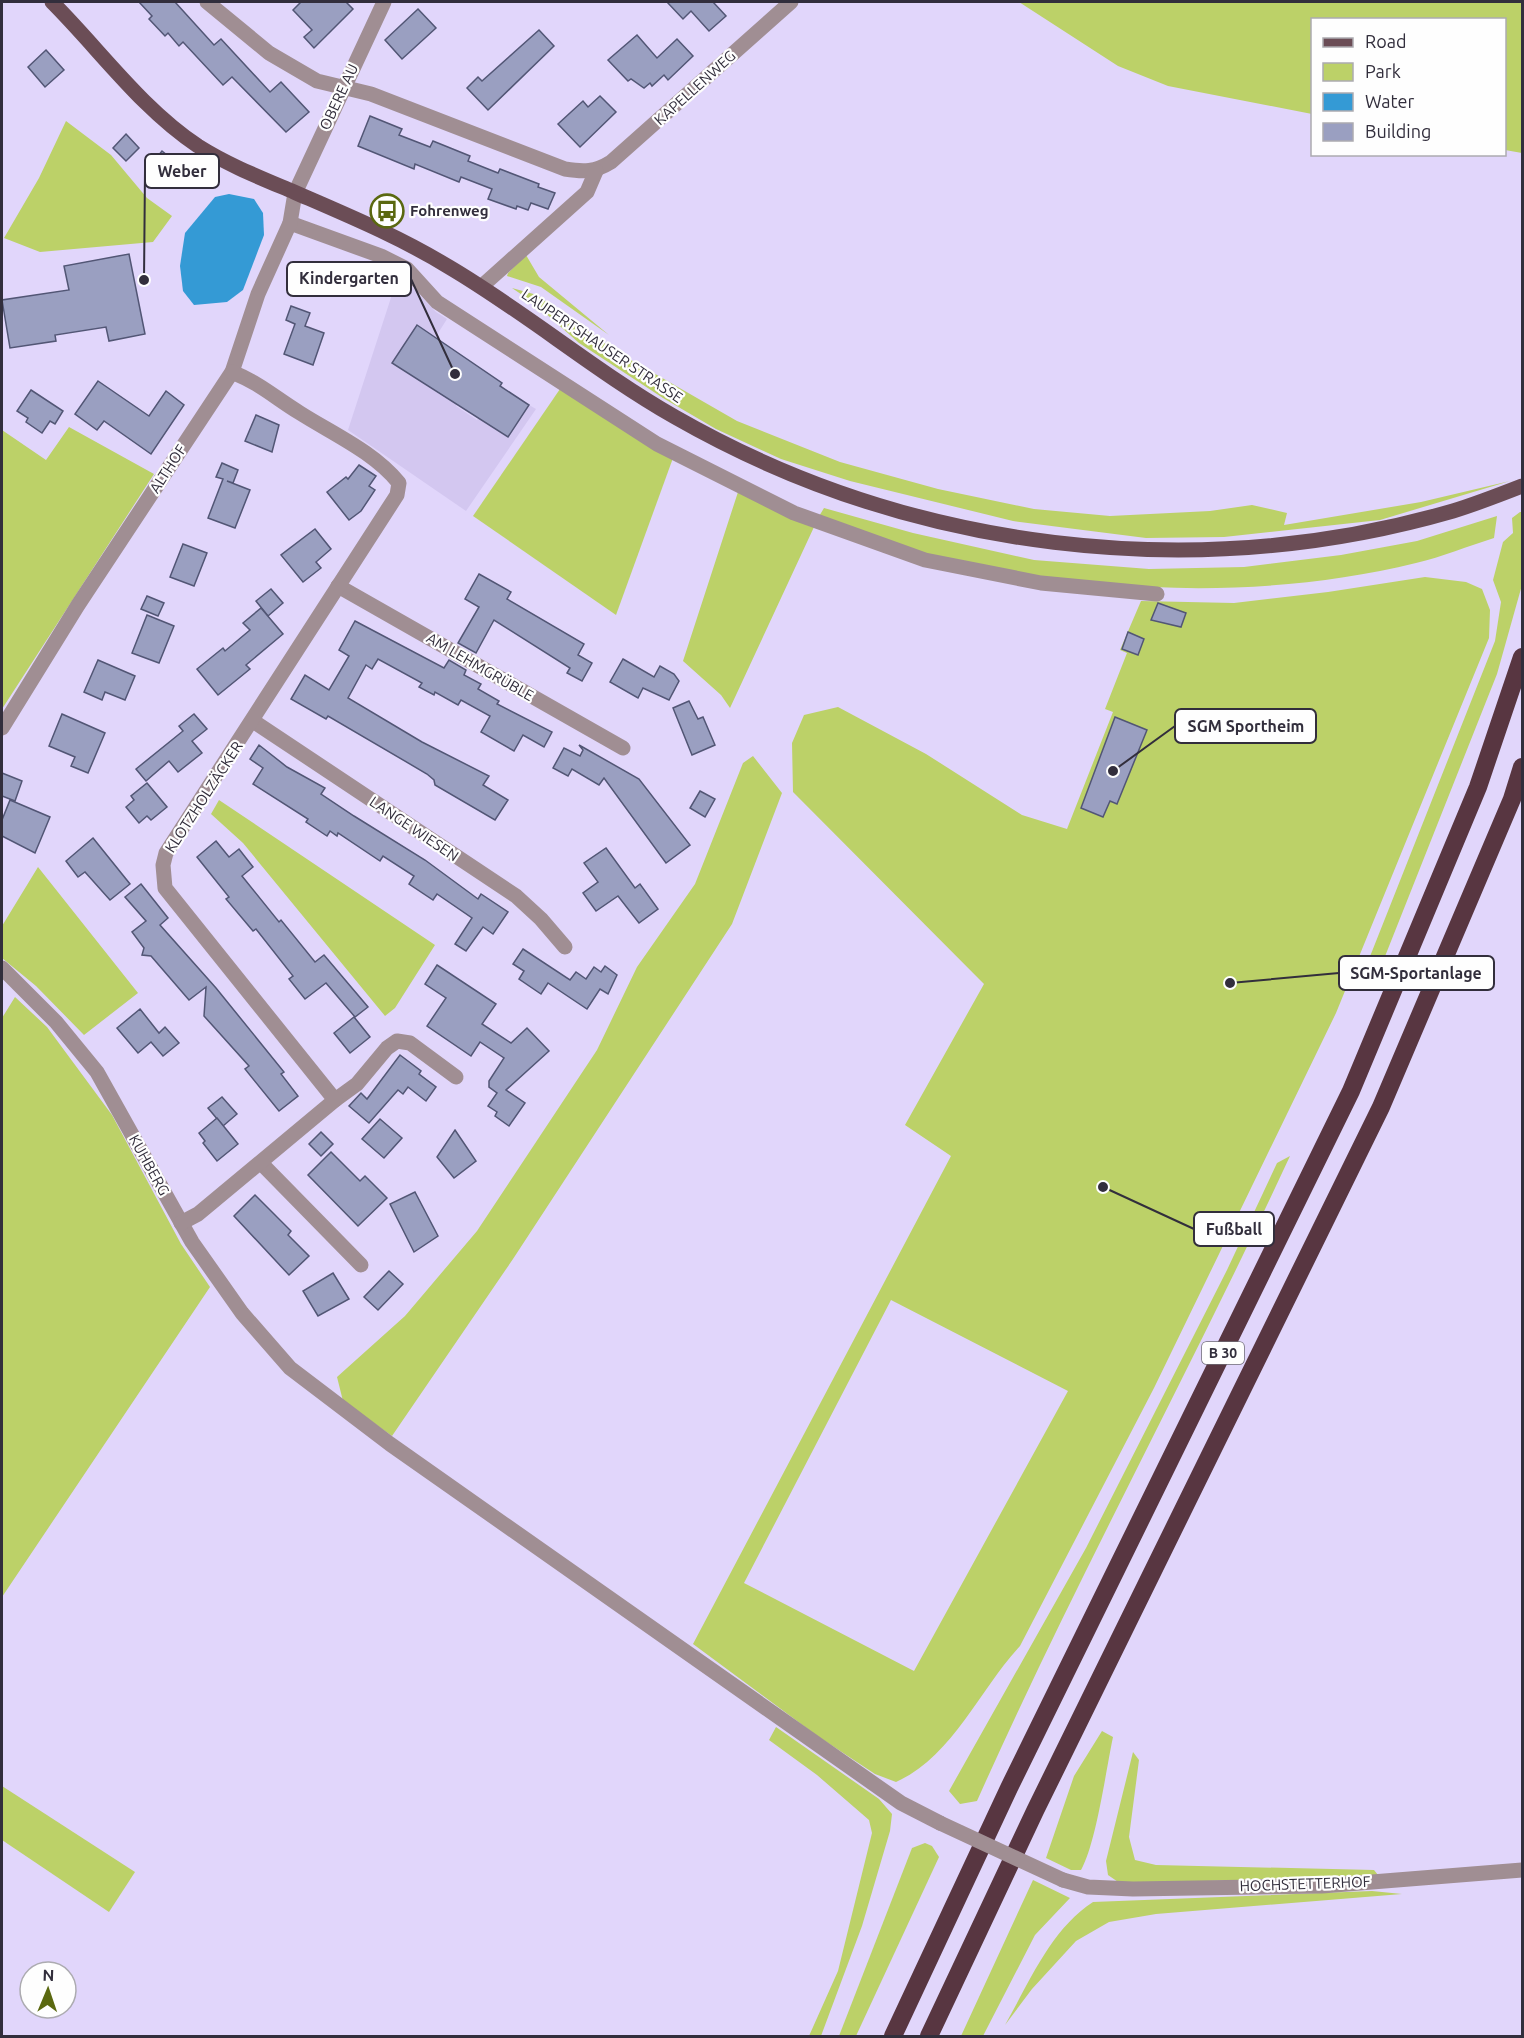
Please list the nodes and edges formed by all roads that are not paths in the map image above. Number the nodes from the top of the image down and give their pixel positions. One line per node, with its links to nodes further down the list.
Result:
1 (52, 2): 7 (main road, LAUPERTSHAUSER STRASSE)
2 (207, 2): 5 (street)
3 (384, 2): 5 (street, OBERE AU)
4 (791, 2): 6 (street, KAPELLENWEG)
5 (343, 86): 6 (street); 7 (street, OBERE AU)
6 (596, 171): 9 (street)
7 (295, 193): 8 (street, ALTHOF); 9 (main road, LAUPERTSHAUSER STRASSE)
8 (290, 223): 10 (street, ALTHOF); 13 (street)
9 (482, 286): 11 (main road, LAUPERTSHAUSER STRASSE)
10 (232, 372): 12 (street, KLOTZHOLZÄCKER); 16 (street, ALTHOF)
11 (1522, 486)
12 (338, 586): 15 (street, KLOTZHOLZÄCKER); 17 (street, AM LEHMGRÜBLE)
13 (1157, 594)
14 (1522, 657): 28 (highway, B 30)
15 (253, 721): 19 (street, LANGE WIESEN); 22 (street, KLOTZHOLZÄCKER)
16 (2, 728)
17 (623, 748)
18 (1522, 767): 29 (highway, B 30)
19 (564, 947)
20 (2, 968): 24 (street, KUHBERG)
21 (456, 1077): 22 (street)
22 (335, 1100): 23 (street)
23 (261, 1163): 24 (street); 25 (street)
24 (181, 1223): 26 (street, KUHBERG)
25 (361, 1265)
26 (940, 1823): 27 (street, HOCHSTETTERHOF, bridge)
27 (1522, 1870)
28 (893, 2037)
29 (929, 2037)

